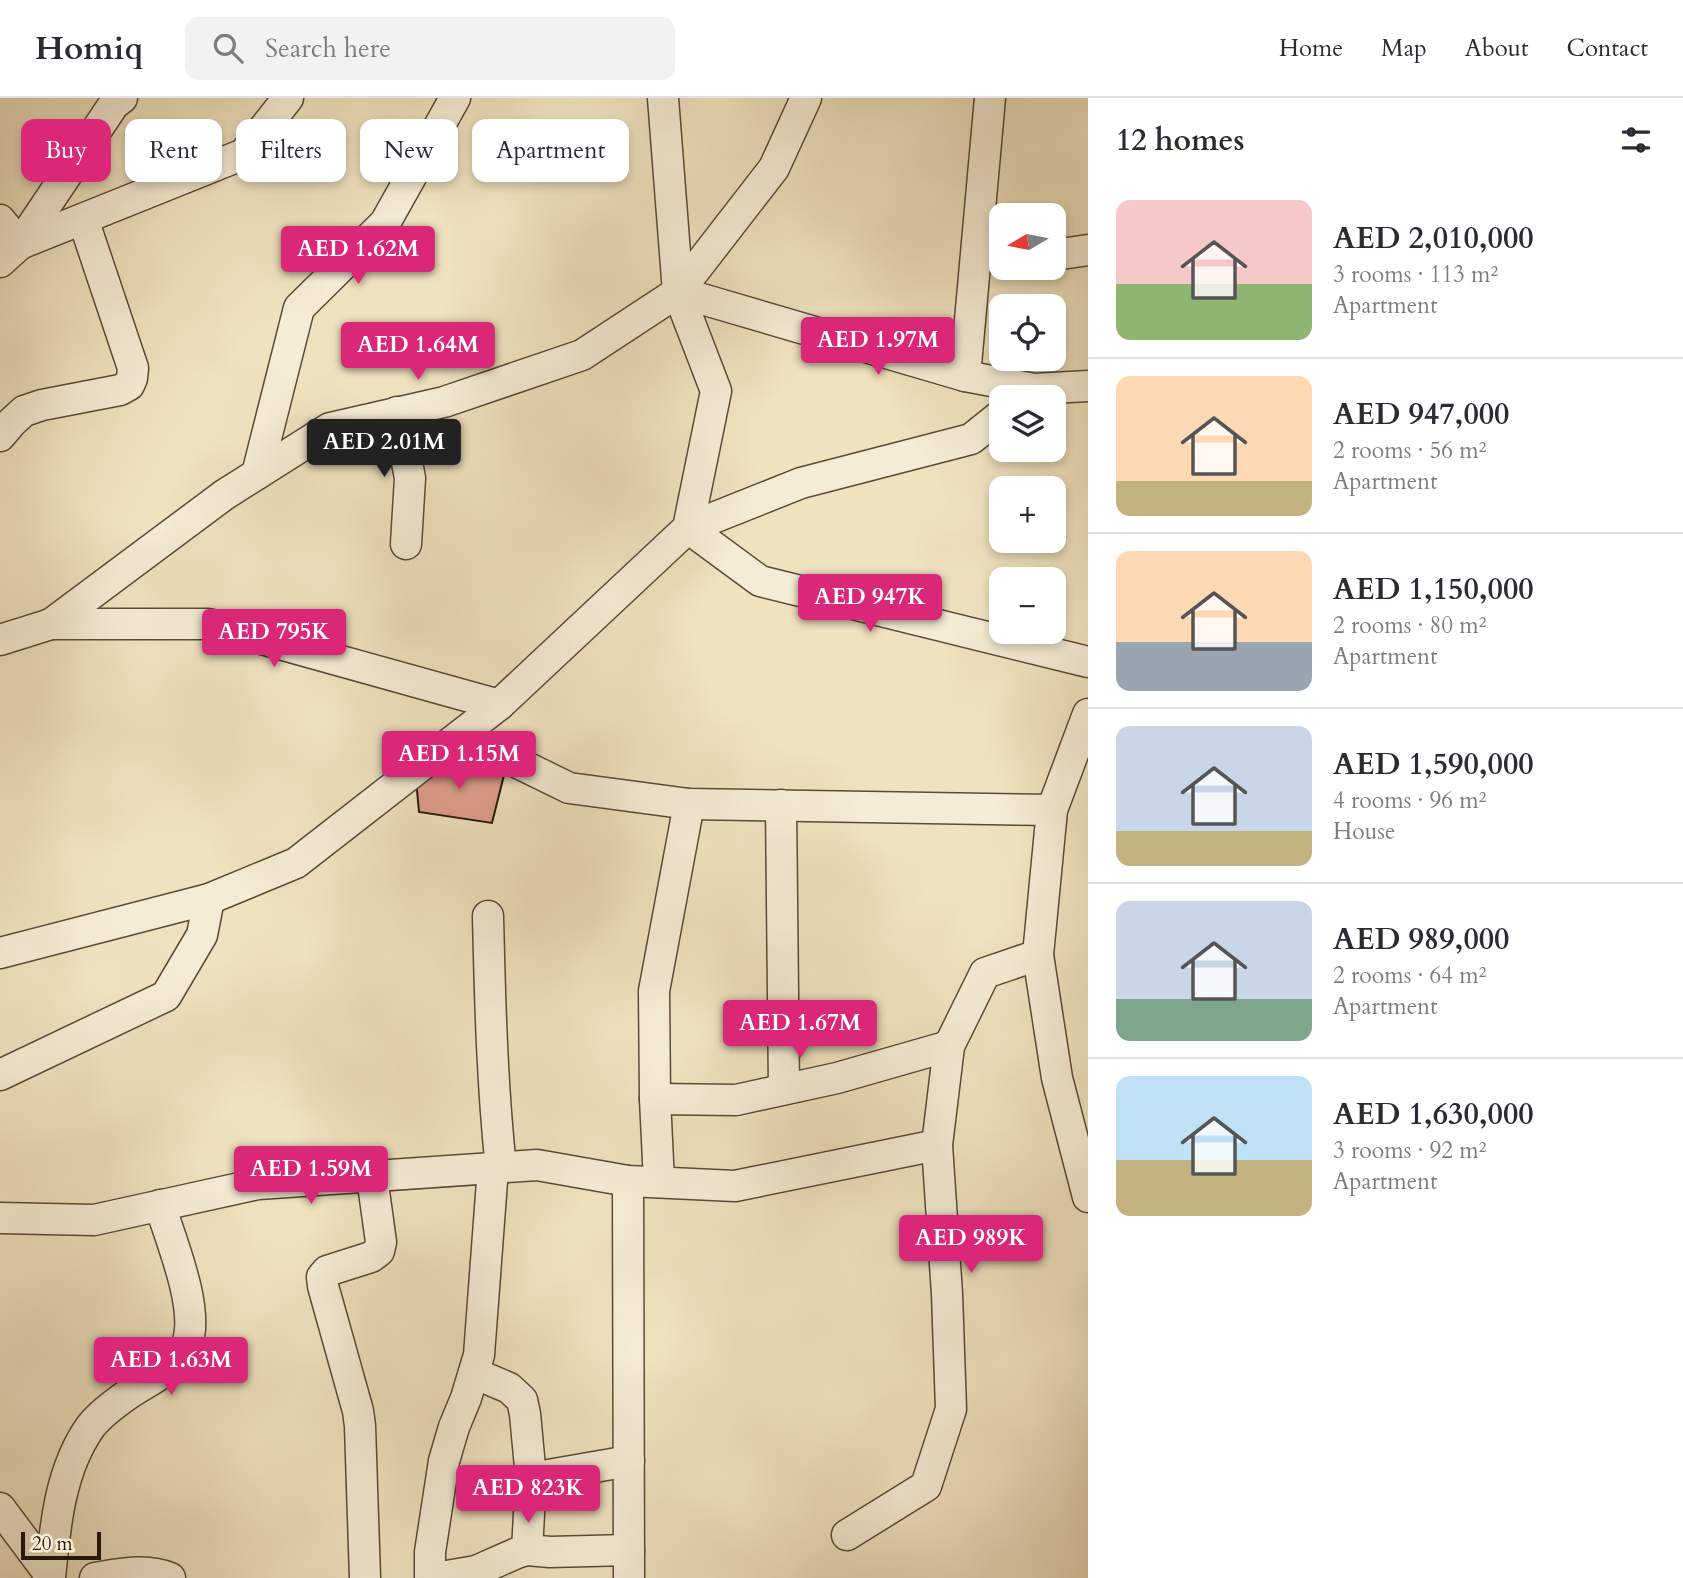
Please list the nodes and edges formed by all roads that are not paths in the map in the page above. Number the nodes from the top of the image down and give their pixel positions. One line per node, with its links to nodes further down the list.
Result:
1 (122, 98): 10 (street)
2 (288, 98): 7 (street)
3 (456, 98): 21 (street)
4 (663, 98): 13 (street)
5 (806, 98): 13 (street)
6 (990, 98): 12 (street)
7 (83, 219): 10 (street); 20 (street)
8 (0, 220): 10 (street)
9 (1088, 250): 11 (street)
10 (10, 253)
11 (1066, 253)
12 (988, 264): 14 (street)
13 (678, 292): 14 (street); 18 (street); 22 (street)
14 (965, 376): 15 (street)
15 (999, 385)
16 (1088, 386): 17 (street)
17 (1066, 389)
18 (397, 412): 21 (street); 23 (street)
19 (989, 425): 22 (street)
20 (0, 436)
21 (257, 474): 24 (street)
22 (688, 528): 26 (street); 27 (street)
23 (406, 544)
24 (50, 624): 25 (street); 27 (street)
25 (0, 640)
26 (1088, 662)
27 (499, 705): 29 (street)
28 (1088, 714): 32 (street)
29 (461, 735): 30 (street); 33 (street)
30 (689, 804): 31 (street); 40 (street)
31 (781, 805): 32 (street); 39 (street)
32 (1052, 810): 36 (street)
33 (209, 900): 35 (street); 38 (street)
34 (488, 916): 42 (street)
35 (0, 953)
36 (1038, 955): 37 (street); 46 (street)
37 (949, 1046): 39 (street); 41 (street)
38 (0, 1075)
39 (784, 1089): 40 (street)
40 (655, 1098): 45 (street)
41 (937, 1145): 45 (street); 53 (street)
42 (497, 1168): 43 (street); 44 (street); 49 (street)
43 (372, 1177): 47 (street); 59 (street)
44 (628, 1181): 45 (street); 50 (street)
45 (659, 1182)
46 (1088, 1197)
47 (160, 1205): 48 (street); 56 (street)
48 (0, 1218)
49 (474, 1373): 51 (street); 60 (street)
50 (629, 1461): 51 (street); 55 (street)
51 (531, 1478): 54 (street)
52 (0, 1508): 56 (street)
53 (847, 1535)
54 (527, 1550): 55 (street); 60 (street)
55 (629, 1564)
56 (50, 1577)
57 (95, 1578): 58 (street)
58 (170, 1578)
59 (365, 1578)
60 (432, 1578)

